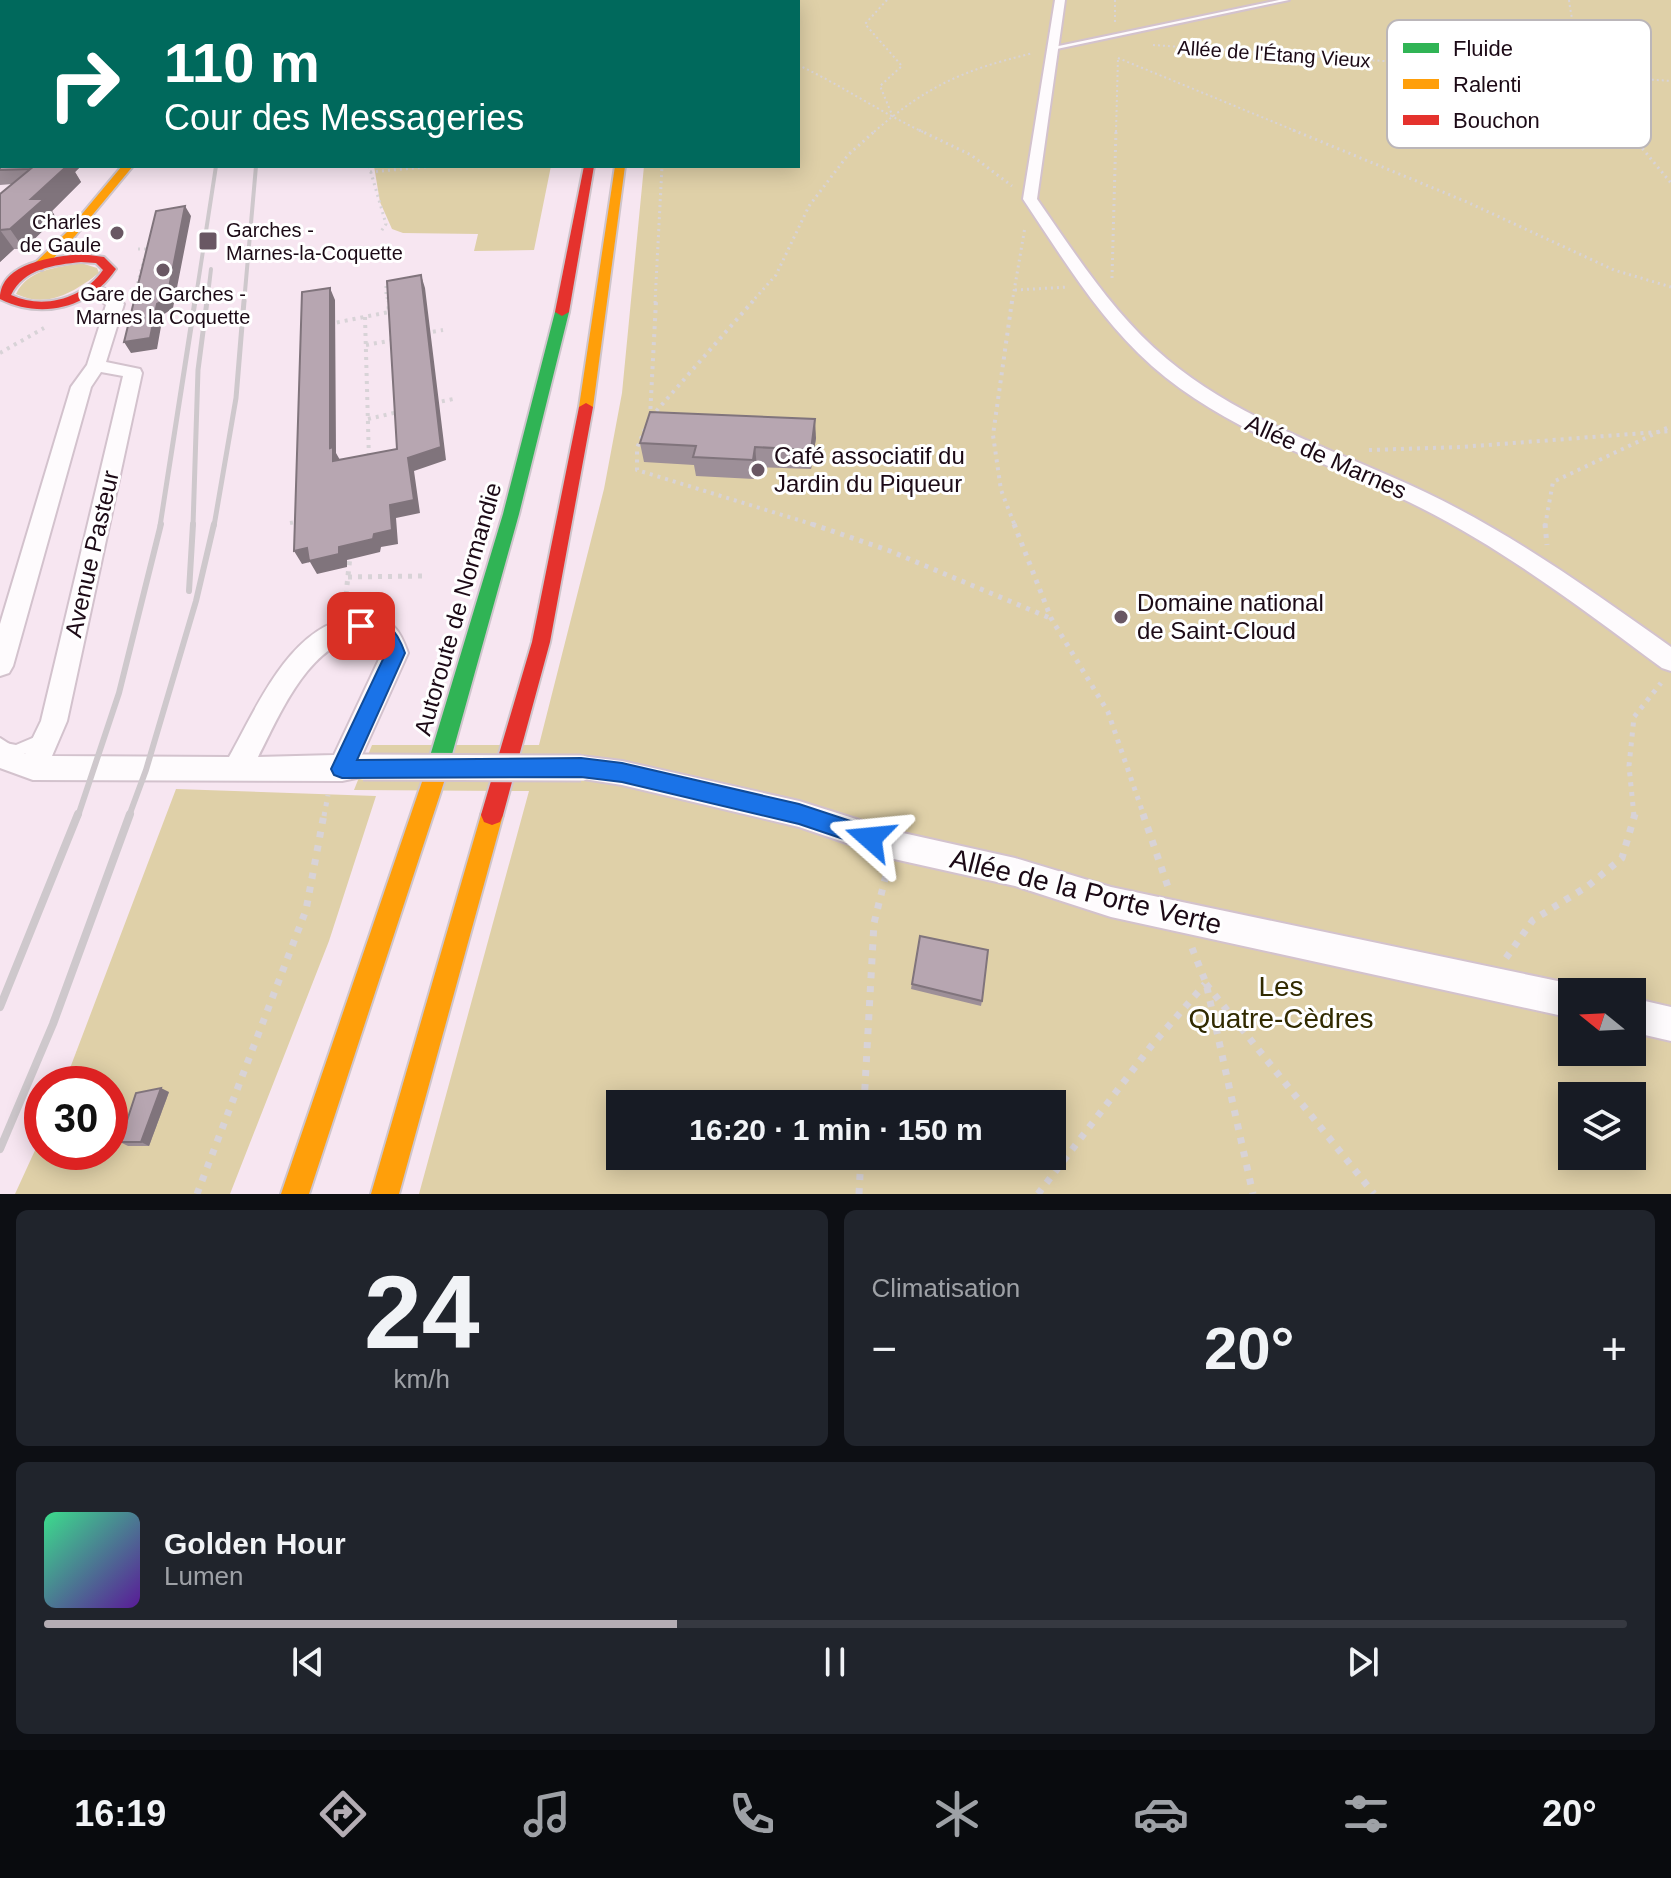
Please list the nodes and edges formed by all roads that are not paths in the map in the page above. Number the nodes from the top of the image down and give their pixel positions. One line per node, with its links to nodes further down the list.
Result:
1 (1060, 0): 3 (street)
2 (1286, 0): 3 (lane)
3 (1052, 48): 15 (street, Allée de Marnes)
4 (126, 168): 9 (main road)
5 (140, 168): 8 (main road)
6 (589, 168): 25 (main road, Autoroute de Normandie)
7 (620, 168): 26 (main road)
8 (81, 258): 9 (main road); 10 (main road)
9 (38, 267): 11 (main road)
10 (92, 290): 12 (main road); 14 (street)
11 (4, 304): 12 (main road)
12 (47, 314): 13 (main road)
13 (18, 321)
14 (105, 367): 16 (street); 17 (street, Avenue Pasteur)
15 (1671, 661)
16 (0, 666)
17 (48, 734): 18 (lane); 19 (street, Avenue Pasteur)
18 (0, 749): 19 (street)
19 (33, 768): 21 (street)
20 (353, 768): 21 (street); 21 (street); 22 (street, Allée de la Porte Verte, bridge)
21 (236, 770)
22 (1558, 998)
23 (1646, 1018): 24 (street)
24 (1671, 1024)
25 (295, 1194)
26 (385, 1194)

